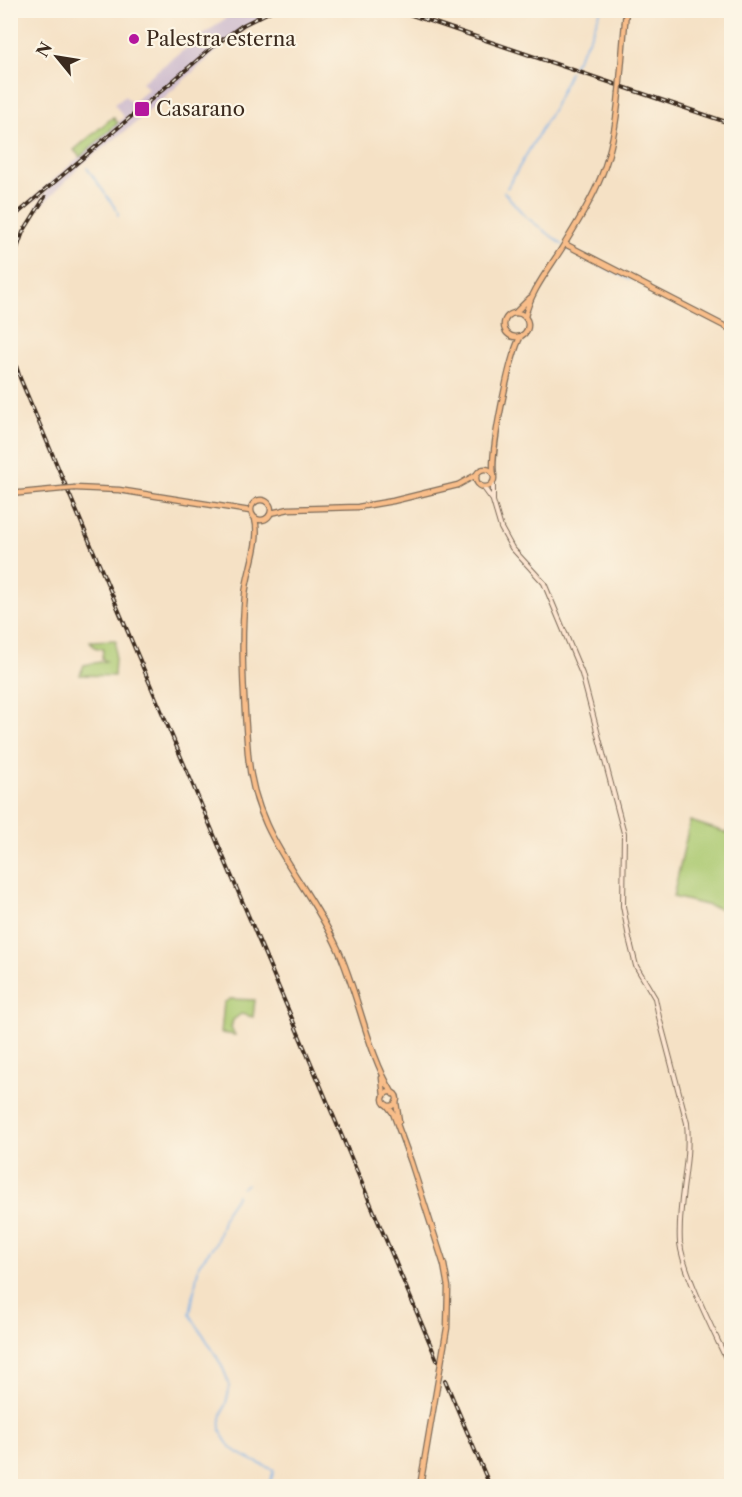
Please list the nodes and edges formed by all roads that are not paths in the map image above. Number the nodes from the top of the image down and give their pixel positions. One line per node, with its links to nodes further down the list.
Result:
1 (626, 10): 3 (main road, bridge)
2 (565, 244): 6 (main road)
3 (535, 291): 4 (main road); 5 (main road)
4 (514, 314): 5 (main road); 7 (main road)
5 (525, 317): 8 (main road)
6 (732, 330)
7 (510, 335): 8 (main road); 9 (main road)
8 (521, 336): 9 (main road)
9 (512, 357): 10 (main road)
10 (494, 455): 11 (main road); 13 (main road)
11 (484, 469): 12 (main road); 13 (main road)
12 (476, 475): 15 (main road); 16 (main road)
13 (494, 475): 14 (main road)
14 (493, 483): 17 (main road); 19 (main road)
15 (478, 484): 16 (main road); 17 (main road)
16 (458, 485): 23 (main road)
17 (484, 488): 19 (main road)
18 (10, 494): 22 (main road, bridge)
19 (493, 501): 35 (main road)
20 (252, 504): 21 (main road); 22 (main road); 24 (main road)
21 (269, 504): 23 (main road); 25 (main road)
22 (230, 506): 24 (main road)
23 (289, 510): 25 (main road)
24 (250, 511): 26 (main road)
25 (271, 513): 27 (main road)
26 (255, 519): 27 (main road); 28 (main road)
27 (264, 520): 28 (main road)
28 (255, 537): 29 (main road)
29 (379, 1063): 30 (main road); 31 (main road)
30 (393, 1094): 31 (main road); 32 (main road)
31 (384, 1096): 33 (main road)
32 (396, 1102): 33 (main road); 34 (main road)
33 (387, 1105): 34 (main road)
34 (401, 1132): 36 (main road)
35 (732, 1371)
36 (420, 1486)

